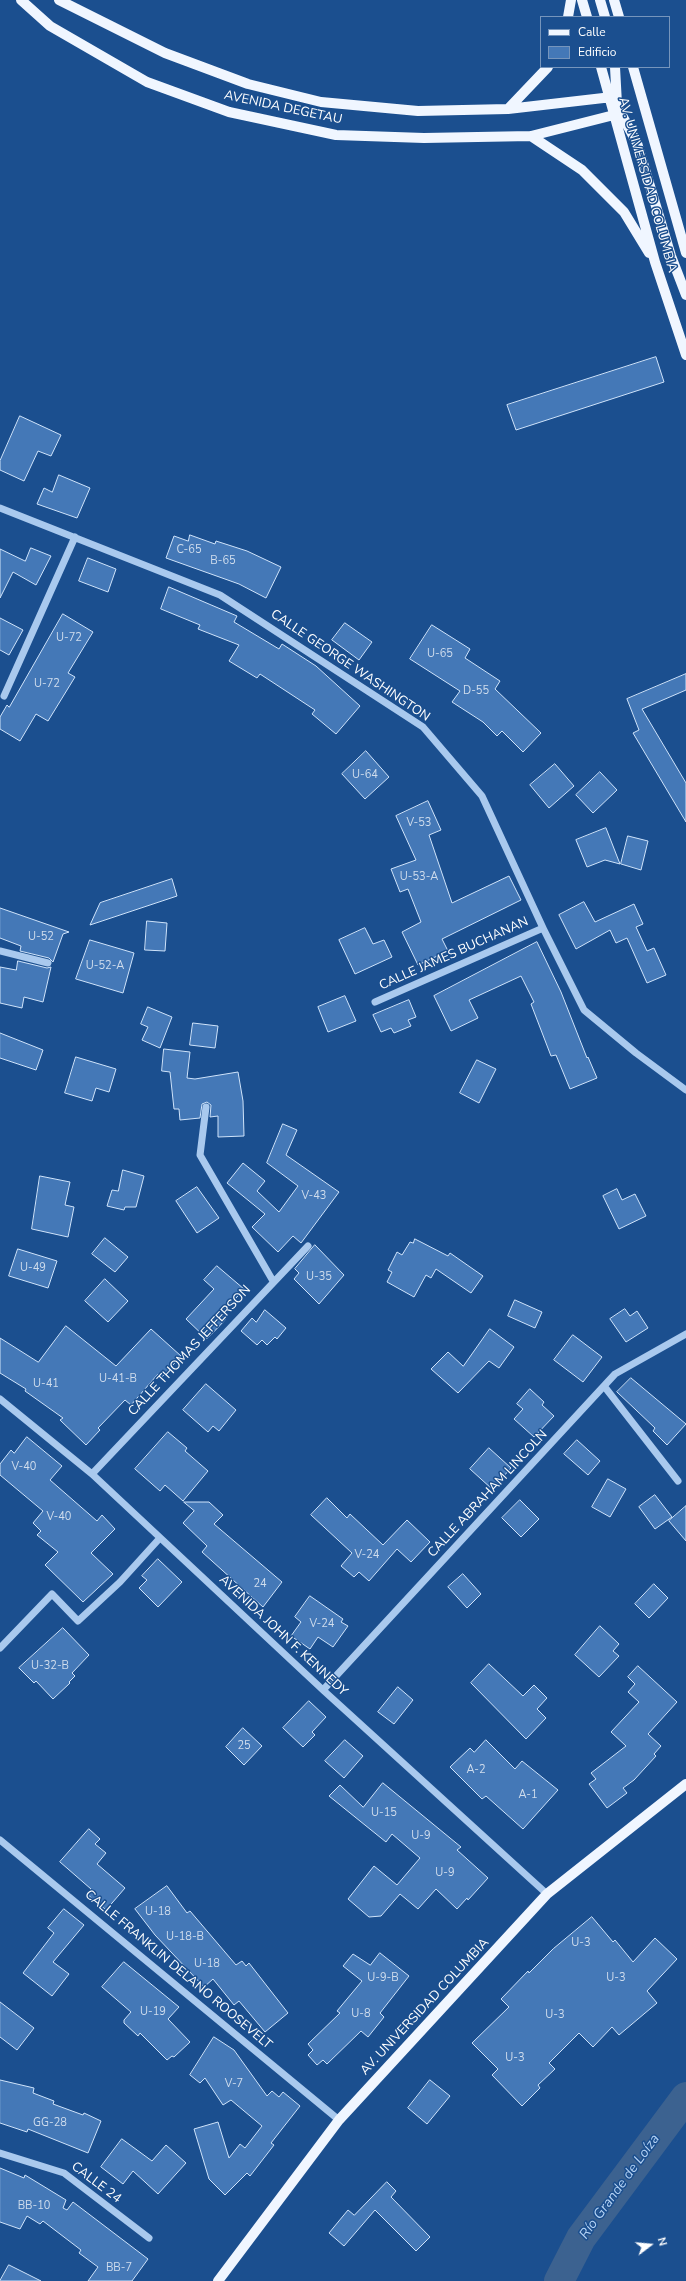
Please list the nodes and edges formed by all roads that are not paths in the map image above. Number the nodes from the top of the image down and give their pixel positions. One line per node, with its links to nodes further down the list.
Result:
1 (21, 0): 19 (main road, AVENIDA DEGETAU)
2 (59, 0): 17 (main road, AVENIDA DEGETAU)
3 (571, 0): 7 (main road)
4 (582, 0): 8 (main road)
5 (600, 0): 9 (main road)
6 (614, 0): 10 (main road)
7 (568, 16)
8 (587, 16)
9 (605, 16)
10 (619, 16)
11 (547, 68): 17 (main road)
12 (600, 68): 15 (main road, AV. UNIVERSIDAD COLUMBIA)
13 (615, 68): 16 (main road)
14 (633, 68): 20 (main road, AV. UNIVERSIDAD COLUMBIA)
15 (609, 96): 16 (main road); 17 (main road, AVENIDA DEGETAU); 18 (main road, AV. UNIVERSIDAD COLUMBIA)
16 (617, 104): 18 (main road); 22 (main road)
17 (508, 109)
18 (614, 115): 19 (main road, AVENIDA DEGETAU); 21 (main road, AV. UNIVERSIDAD COLUMBIA)
19 (531, 136): 21 (main road)
20 (686, 253)
21 (655, 262): 23 (main road, AV. UNIVERSIDAD COLUMBIA)
22 (686, 295)
23 (686, 355)
24 (0, 508): 25 (street, CALLE GEORGE WASHINGTON)
25 (75, 537): 26 (street); 27 (street, CALLE GEORGE WASHINGTON)
26 (4, 696)
27 (543, 928): 30 (street, CALLE JAMES BUCHANAN); 31 (street, CALLE GEORGE WASHINGTON)
28 (0, 951): 29 (street)
29 (48, 962)
30 (376, 1002)
31 (686, 1090)
32 (206, 1107): 34 (street)
33 (308, 1246): 34 (street, CALLE THOMAS JEFFERSON)
34 (273, 1281): 38 (street, CALLE THOMAS JEFFERSON)
35 (686, 1334): 36 (street, CALLE ABRAHAM LINCOLN)
36 (604, 1386): 39 (street); 42 (street, CALLE ABRAHAM LINCOLN)
37 (0, 1399): 38 (street, AVENIDA JOHN F. KENNEDY)
38 (92, 1474): 40 (street, AVENIDA JOHN F. KENNEDY)
39 (678, 1481)
40 (160, 1539): 41 (street); 42 (street, AVENIDA JOHN F. KENNEDY)
41 (0, 1648)
42 (323, 1690): 45 (street, AVENIDA JOHN F. KENNEDY)
43 (686, 1784): 45 (main road, AV. UNIVERSIDAD COLUMBIA)
44 (0, 1840): 46 (street, CALLE FRANKLIN DELANO ROOSEVELT)
45 (547, 1894): 46 (main road, AV. UNIVERSIDAD COLUMBIA)
46 (339, 2120): 49 (main road, AV. UNIVERSIDAD COLUMBIA)
47 (0, 2153): 48 (street, CALLE 24)
48 (149, 2238)
49 (218, 2281)

